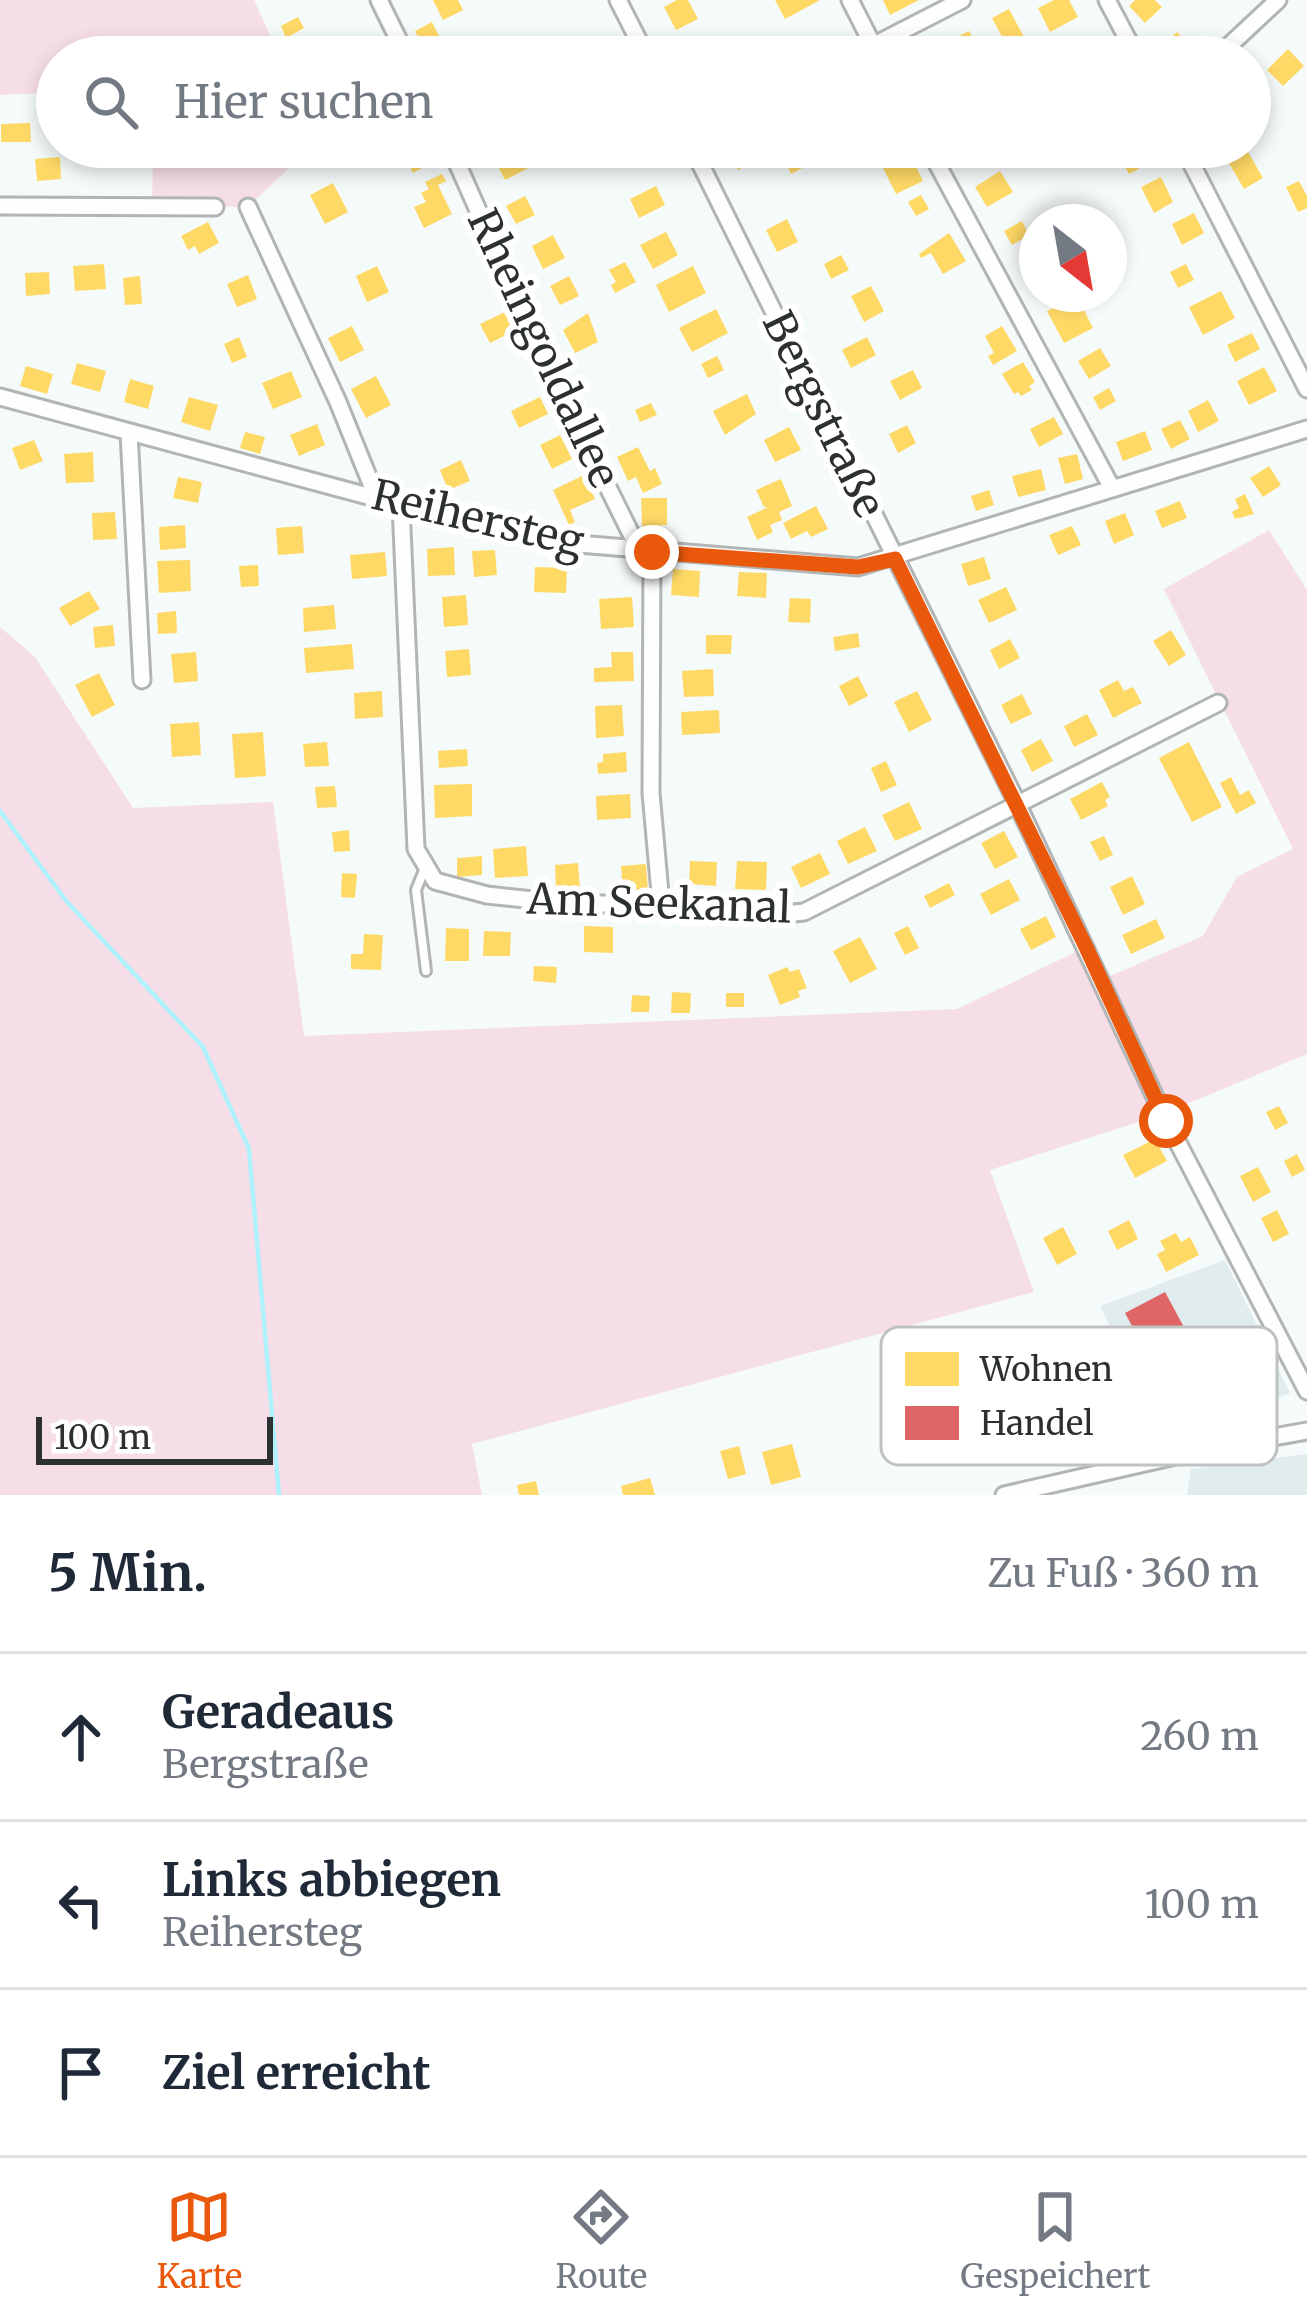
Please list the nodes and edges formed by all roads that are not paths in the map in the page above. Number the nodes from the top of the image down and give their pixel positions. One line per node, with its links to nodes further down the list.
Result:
1 (379, 0): 7 (street)
2 (618, 0): 8 (street)
3 (850, 0): 9 (street)
4 (962, 0): 10 (street)
5 (1107, 0): 11 (street)
6 (1278, 0): 12 (street)
7 (396, 36)
8 (636, 36)
9 (868, 36)
10 (902, 36)
11 (1125, 36)
12 (1239, 36)
13 (459, 168): 27 (street, Rheingoldallee)
14 (702, 168): 28 (street, Bergstraße)
15 (939, 168): 24 (street)
16 (1194, 168): 20 (street)
17 (0, 206): 18 (street)
18 (214, 207)
19 (248, 207): 25 (street)
20 (1307, 389)
21 (0, 397): 23 (street, Reihersteg)
22 (1307, 429): 24 (street, Reihersteg)
23 (129, 433): 25 (street, Reihersteg); 29 (street)
24 (1112, 488): 28 (street, Reihersteg)
25 (376, 496): 26 (street, Reihersteg)
26 (401, 506): 27 (street, Reihersteg); 32 (street)
27 (645, 550): 28 (street, Reihersteg); 33 (street)
28 (895, 559): 31 (street, Bergstraße)
29 (142, 680)
30 (1218, 703): 31 (street, Am Seekanal)
31 (1016, 803): 33 (street, Am Seekanal); 35 (street, Bergstraße)
32 (425, 868): 33 (street, Am Seekanal); 34 (lane)
33 (661, 904)
34 (426, 971)
35 (1274, 1327)
36 (1277, 1333): 37 (street, Bergstraße)
37 (1307, 1391)
38 (1307, 1431): 39 (street)
39 (1277, 1436)
40 (1135, 1465): 41 (street)
41 (1004, 1495)

